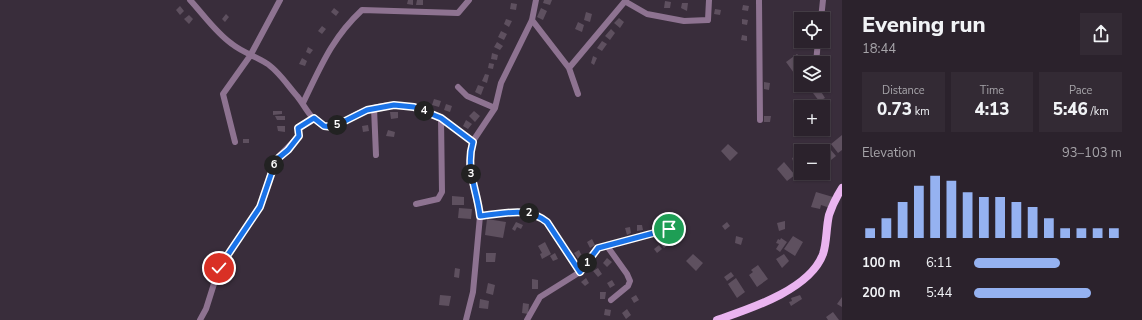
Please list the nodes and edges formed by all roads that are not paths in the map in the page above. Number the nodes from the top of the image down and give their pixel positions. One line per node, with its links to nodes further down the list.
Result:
1 (190, 0): 11 (street)
2 (280, 0): 11 (street)
3 (469, 0): 15 (street)
4 (536, 0): 10 (street)
5 (709, 0): 8 (street)
6 (759, 0): 20 (street)
7 (823, 0): 9 (street)
8 (626, 1): 12 (street)
9 (822, 12)
10 (532, 20): 12 (street); 17 (street)
11 (250, 56): 15 (street); 21 (street)
12 (569, 68): 14 (street)
13 (458, 87): 17 (street)
14 (578, 94)
15 (303, 103): 18 (street)
16 (374, 108): 18 (street); 19 (street); 23 (street)
17 (495, 108): 22 (street)
18 (314, 118): 31 (street)
19 (441, 118): 22 (street); 25 (street)
20 (760, 120)
21 (236, 142)
22 (473, 142): 26 (street)
23 (376, 155)
24 (842, 188): 34 (main road)
25 (416, 204)
26 (480, 216): 29 (street); 32 (street)
27 (669, 229): 28 (street)
28 (607, 246): 29 (street); 30 (street)
29 (580, 272): 33 (street)
30 (611, 300)
31 (200, 320)
32 (466, 320)
33 (527, 320)
34 (717, 320)

